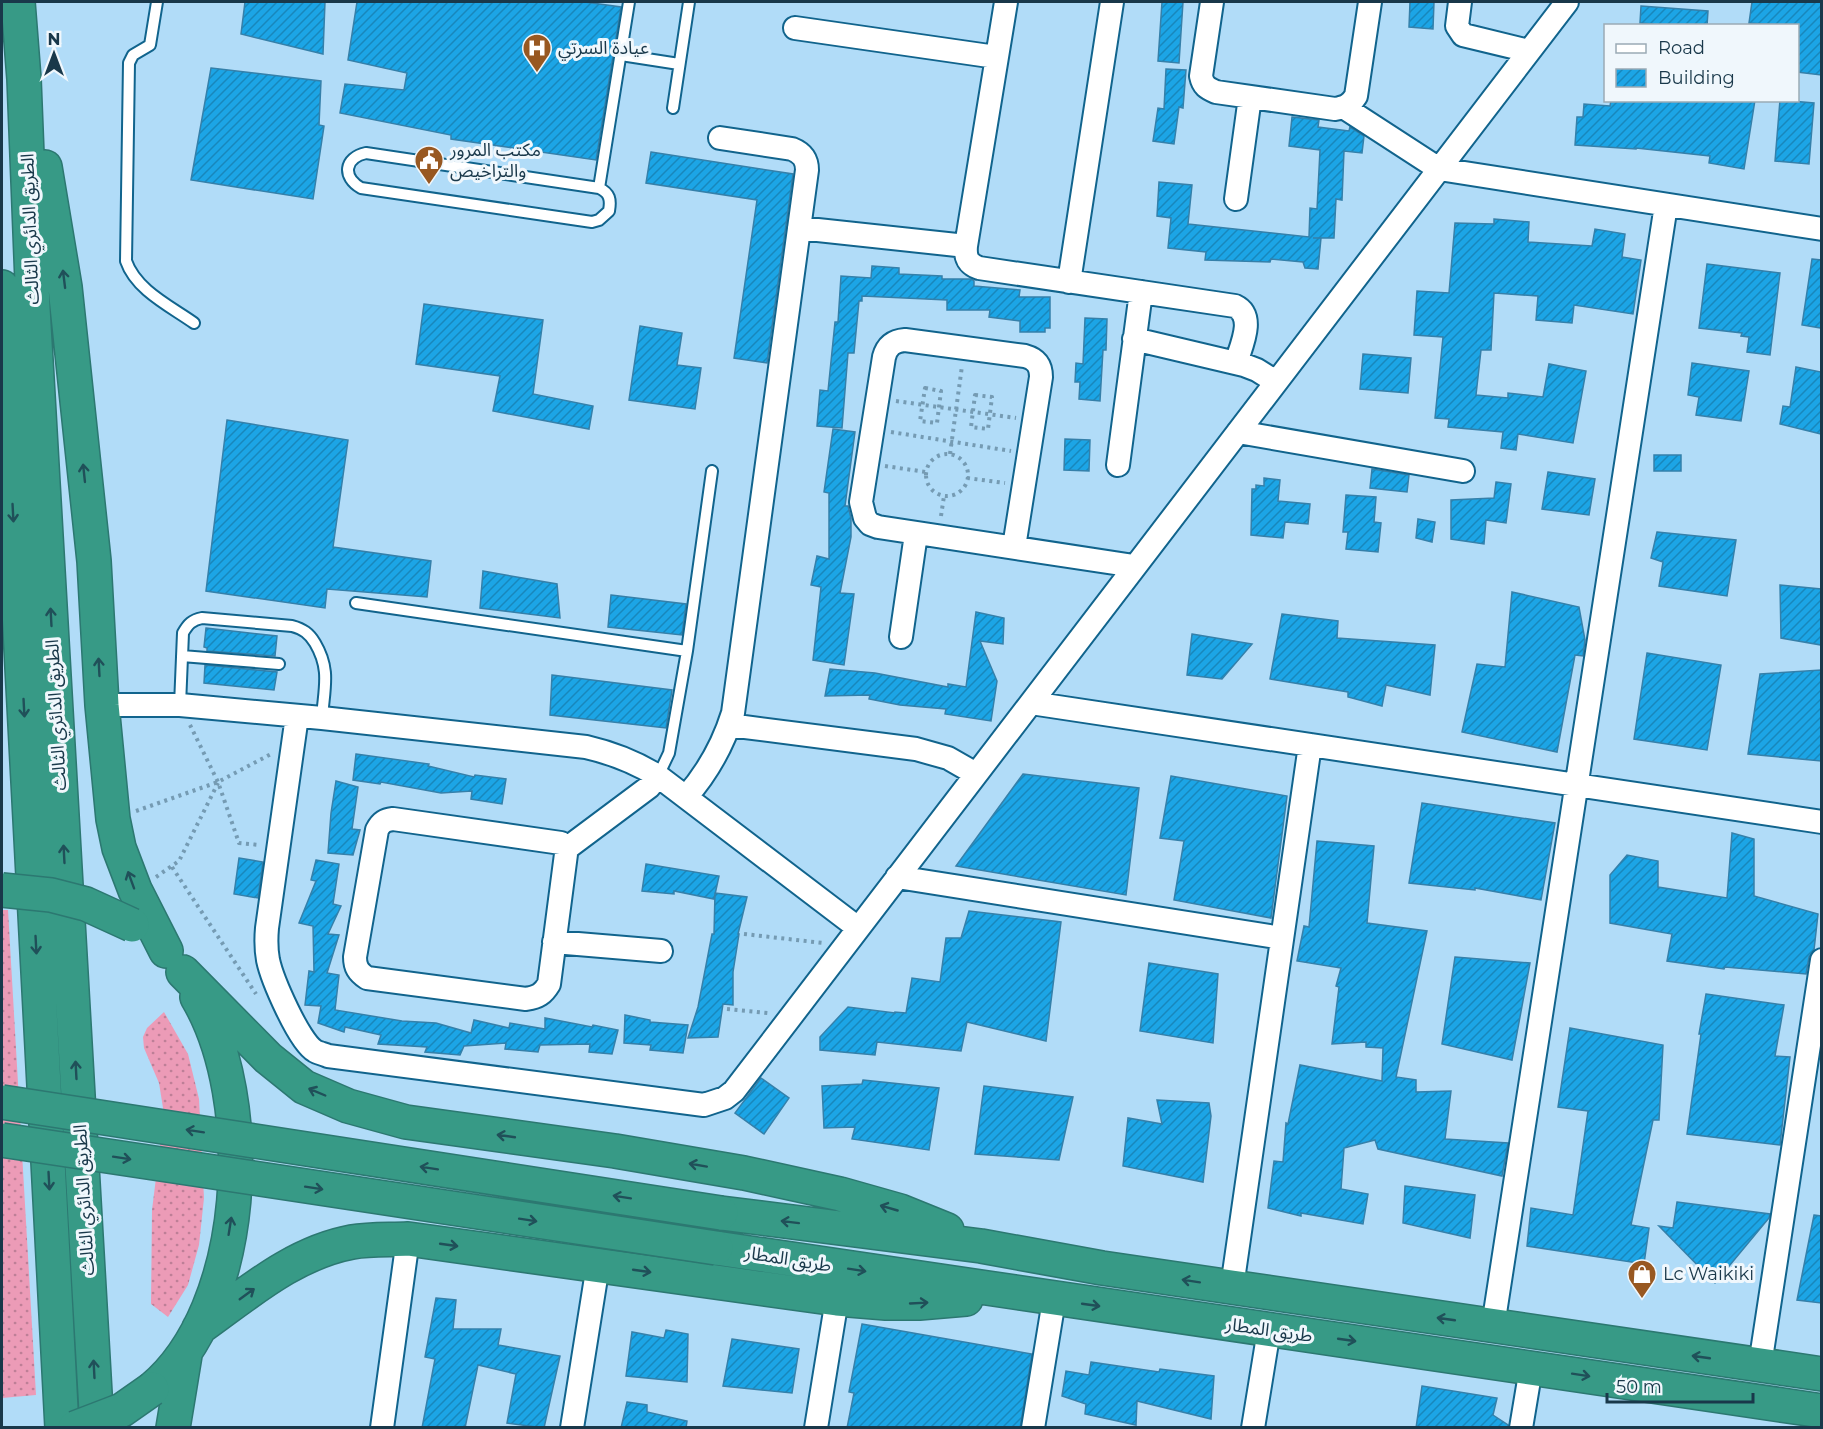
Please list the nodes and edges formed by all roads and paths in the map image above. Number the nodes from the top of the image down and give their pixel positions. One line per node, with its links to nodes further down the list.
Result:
1 (18, 2): 16 (highway, الطريق الدائري الثالث)
2 (157, 2): 31 (lane)
3 (629, 2): 13 (lane)
4 (689, 2): 15 (lane)
5 (1006, 2): 14 (street)
6 (1112, 2): 28 (street)
7 (1212, 2): 17 (street)
8 (1370, 2): 19 (street)
9 (1460, 2): 12 (street)
10 (1567, 2): 12 (street)
11 (795, 28): 14 (street)
12 (1529, 51): 21 (street)
13 (621, 55): 15 (lane); 22 (lane)
14 (996, 57): 27 (street)
15 (679, 64): 18 (lane)
16 (24, 79): 64 (highway, one-way to 16); 112 (highway, الطريق الدائري الثالث, one-way to 16)
17 (1250, 97): 19 (street); 23 (street)
18 (673, 108)
19 (1345, 108): 21 (street)
20 (720, 138): 25 (street)
21 (1438, 170): 24 (street); 35 (street)
22 (599, 188): 22 (lane)
23 (1236, 199)
24 (1666, 205): 26 (street); 74 (street)
25 (799, 228): 27 (street); 68 (street)
26 (1821, 229)
27 (966, 246): 28 (street)
28 (1069, 282): 30 (street)
29 (2, 287): 110 (highway, الطريق الدائري الثالث, one-way to 110)
30 (1141, 292): 32 (street); 34 (street)
31 (194, 323)
32 (1134, 339): 34 (street); 49 (street)
33 (965, 348): 36 (street); 39 (path); 42 (street)
34 (1236, 363): 35 (street)
35 (1276, 382): 44 (street)
36 (877, 398): 37 (path); 43 (street)
37 (922, 405): 38 (path); 38 (path); 38 (path)
38 (939, 407): 39 (path)
39 (956, 410): 40 (path); 45 (path)
40 (973, 412): 41 (path); 41 (path); 41 (path)
41 (990, 414): 42 (path)
42 (1034, 420): 47 (street)
43 (873, 430): 45 (path); 48 (street)
44 (1238, 432): 51 (street); 57 (street)
45 (952, 442): 46 (path); 47 (path)
46 (950, 454): 52 (path); 53 (path)
47 (1029, 454): 54 (street)
48 (867, 464): 52 (path); 55 (street)
49 (1118, 465)
50 (712, 471): 60 (lane)
51 (1463, 471)
52 (926, 472): 53 (path)
53 (968, 478): 54 (path)
54 (1024, 486): 56 (street)
55 (916, 534): 56 (street); 59 (street)
56 (1014, 547): 57 (street)
57 (1134, 566): 63 (street)
58 (356, 603): 60 (lane)
59 (901, 636)
60 (687, 651): 72 (lane)
61 (182, 656): 62 (lane); 65 (lane); 67 (lane)
62 (279, 664)
63 (1031, 703): 70 (street); 71 (street)
64 (102, 705): 65 (street); 76 (highway)
65 (180, 705): 66 (street); 73 (path)
66 (297, 716): 67 (street); 69 (street)
67 (322, 718): 72 (street)
68 (729, 725): 71 (street); 75 (street)
69 (293, 742): 73 (path); 78 (street)
70 (1310, 745): 74 (street); 86 (street)
71 (976, 774): 81 (street)
72 (658, 776): 75 (street); 79 (street)
73 (218, 782): 76 (path); 78 (path); 80 (path)
74 (1577, 785): 77 (street); 103 (street)
75 (686, 797): 85 (street)
76 (113, 819): 83 (highway, one-way to 76)
77 (1821, 822)
78 (278, 846): 93 (street)
79 (566, 849): 87 (street); 87 (street)
80 (172, 867): 83 (path); 91 (path)
81 (897, 878): 85 (street); 86 (street)
82 (2, 890): 90 (highway, bridge)
83 (135, 890): 90 (highway)
84 (744, 934): 85 (path)
85 (851, 937): 93 (street)
86 (1282, 938): 99 (street)
87 (555, 942): 88 (street)
88 (661, 951)
89 (1821, 960): 106 (street)
90 (174, 962): 97 (highway, one-way to 90); 105 (highway, one-way to 90)
91 (260, 1000)
92 (726, 1009): 93 (path)
93 (792, 1016)
94 (2, 1102): 97 (highway, طريق المطار, one-way to 94, bridge)
95 (2, 1140): 100 (highway, طريق المطار, one-way to 100, bridge)
96 (408, 1239): 98 (highway, one-way to 98); 105 (highway, one-way to 96); 114 (street)
97 (981, 1246): 99 (highway, طريق المطار, one-way to 97)
98 (598, 1265): 101 (highway, one-way to 101); 115 (street)
99 (1232, 1287): 103 (highway, طريق المطار, one-way to 99)
100 (1017, 1294): 101 (highway, one-way to 100); 102 (highway, طريق المطار)
101 (837, 1299): 116 (street)
102 (1054, 1299): 104 (highway, طريق المطار, one-way to 104); 117 (street)
103 (1493, 1326): 106 (highway, طريق المطار, one-way to 103)
104 (1269, 1330): 107 (highway, طريق المطار, one-way to 107); 118 (street)
105 (192, 1340): 111 (highway, bridge); 113 (highway)
106 (1760, 1365): 108 (highway, طريق المطار)
107 (1531, 1368): 109 (highway, طريق المطار, one-way to 109); 119 (street)
108 (1821, 1374)
109 (1821, 1411)
110 (62, 1428)
111 (75, 1428)
112 (97, 1428)
113 (173, 1428)
114 (382, 1428)
115 (572, 1428)
116 (816, 1428)
117 (1033, 1428)
118 (1253, 1428)
119 (1521, 1428)

